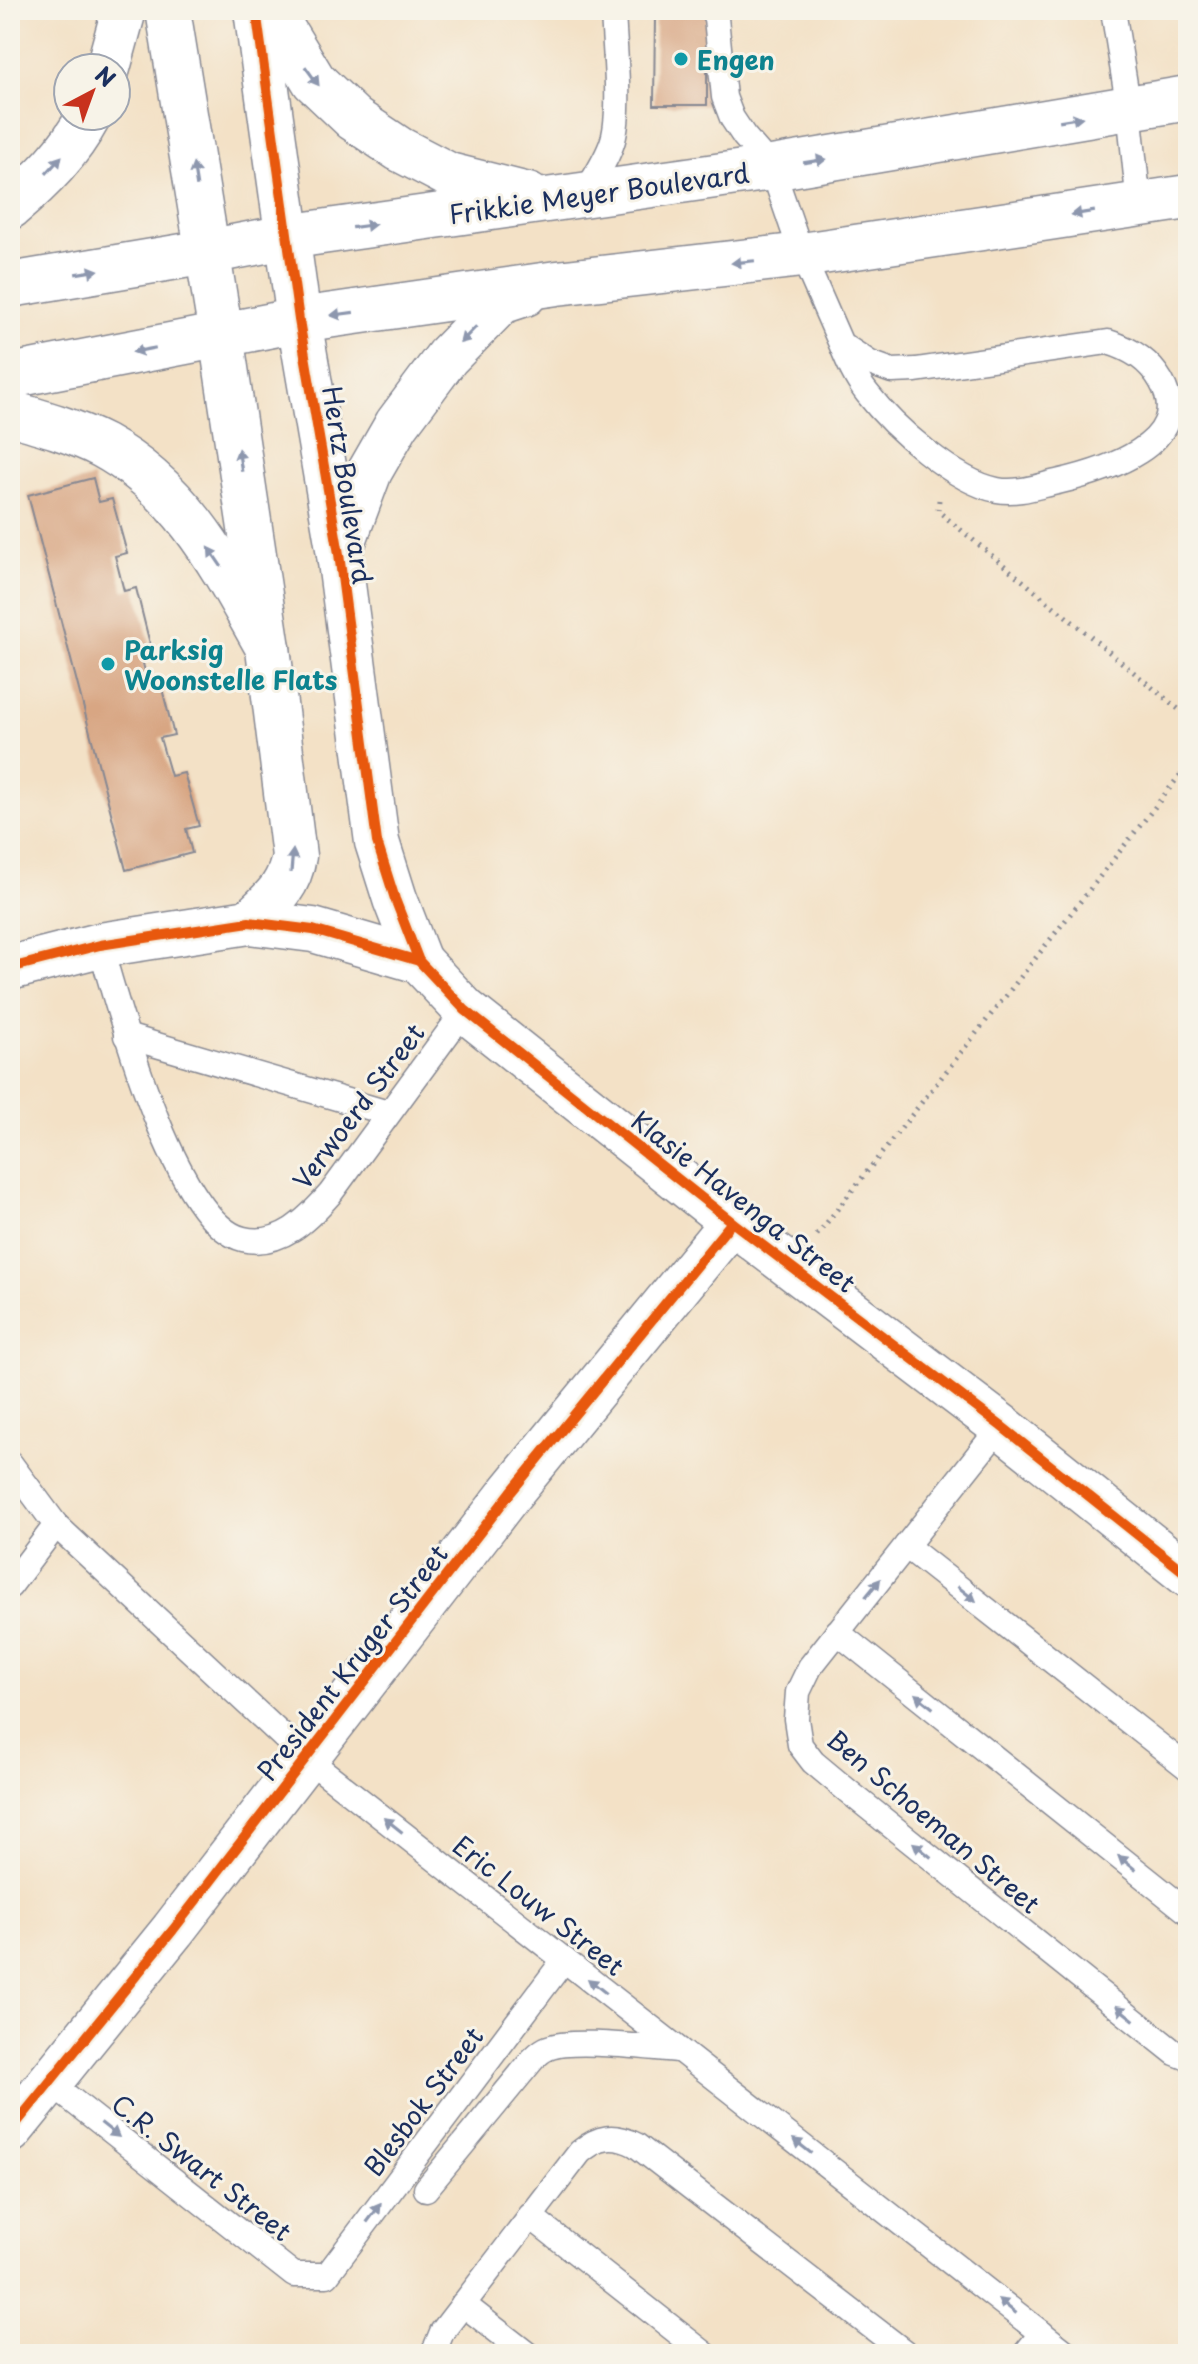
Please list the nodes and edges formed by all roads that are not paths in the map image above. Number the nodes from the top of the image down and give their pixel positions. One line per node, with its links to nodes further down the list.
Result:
1 (124, 10): 8 (street)
2 (168, 10): 18 (street, one-way to 2)
3 (256, 10): 17 (street, Hertz Boulevard)
4 (271, 10): 14 (street, one-way to 14)
5 (613, 10): 14 (lane)
6 (712, 10): 12 (lane)
7 (1113, 10): 10 (lane)
8 (112, 52)
9 (1188, 98): 10 (street, Frikkie Meyer Boulevard)
10 (1129, 109): 12 (street, Frikkie Meyer Boulevard, one-way to 10); 15 (lane)
11 (80, 132): 16 (street, one-way to 11)
12 (772, 168): 14 (street, Frikkie Meyer Boulevard); 19 (lane)
13 (1188, 197): 15 (street)
14 (566, 198): 17 (street, Frikkie Meyer Boulevard, one-way to 14)
15 (1139, 205): 19 (street, one-way to 19)
16 (10, 207)
17 (286, 237): 18 (street, Frikkie Meyer Boulevard); 22 (street, Hertz Boulevard)
18 (207, 252): 21 (street, Frikkie Meyer Boulevard, one-way to 18); 23 (street)
19 (802, 255): 20 (street, one-way to 20); 24 (lane)
20 (557, 283): 22 (street, one-way to 22); 27 (street, one-way to 27)
21 (10, 285)
22 (299, 320): 23 (street); 27 (street, Hertz Boulevard)
23 (221, 335): 25 (street, one-way to 25); 28 (street, one-way to 23)
24 (841, 344): 24 (lane)
25 (10, 376)
26 (10, 413): 28 (street, one-way to 26)
27 (339, 554): 31 (street, Hertz Boulevard)
28 (268, 648): 29 (street, one-way to 28)
29 (249, 922): 30 (street); 31 (street)
30 (100, 945): 32 (street); 34 (lane, Verwoerd Street)
31 (419, 961): 33 (street, Klasie Havenga Street)
32 (10, 968)
33 (465, 1010): 35 (lane, Verwoerd Street); 36 (street, Klasie Havenga Street)
34 (126, 1036): 35 (lane); 35 (lane, Verwoerd Street)
35 (388, 1113)
36 (732, 1222): 37 (street, Klasie Havenga Street); 44 (street, President Kruger Street)
37 (1001, 1426): 40 (lane, Ben Schoeman Street); 41 (street, Klasie Havenga Street)
38 (10, 1463): 39 (lane, Eric Louw Street)
39 (56, 1525): 42 (lane); 44 (lane, Eric Louw Street)
40 (906, 1546): 43 (lane, Ben Schoeman Street, one-way to 40); 45 (lane, one-way to 45)
41 (1188, 1575)
42 (10, 1586)
43 (837, 1632): 46 (lane, one-way to 43); 49 (lane, Ben Schoeman Street, one-way to 43)
44 (305, 1757): 47 (lane, Eric Louw Street, one-way to 44); 50 (street, President Kruger Street)
45 (1188, 1768)
46 (1188, 1912)
47 (564, 1960): 48 (lane, Eric Louw Street, one-way to 47); 54 (lane, Blesbok Street, one-way to 47)
48 (679, 2050): 52 (lane); 56 (lane, Eric Louw Street, one-way to 48)
49 (1188, 2058)
50 (49, 2082): 51 (street, President Kruger Street); 54 (lane, C.R. Swart Street, one-way to 54)
51 (10, 2131)
52 (426, 2189)
53 (530, 2216): 55 (lane); 59 (lane); 60 (lane)
54 (327, 2275)
55 (463, 2304): 57 (lane); 58 (lane)
56 (1042, 2333): 61 (lane); 62 (lane, Eric Louw Street)
57 (433, 2354)
58 (527, 2354)
59 (705, 2354)
60 (907, 2354)
61 (1025, 2354)
62 (1068, 2354)

